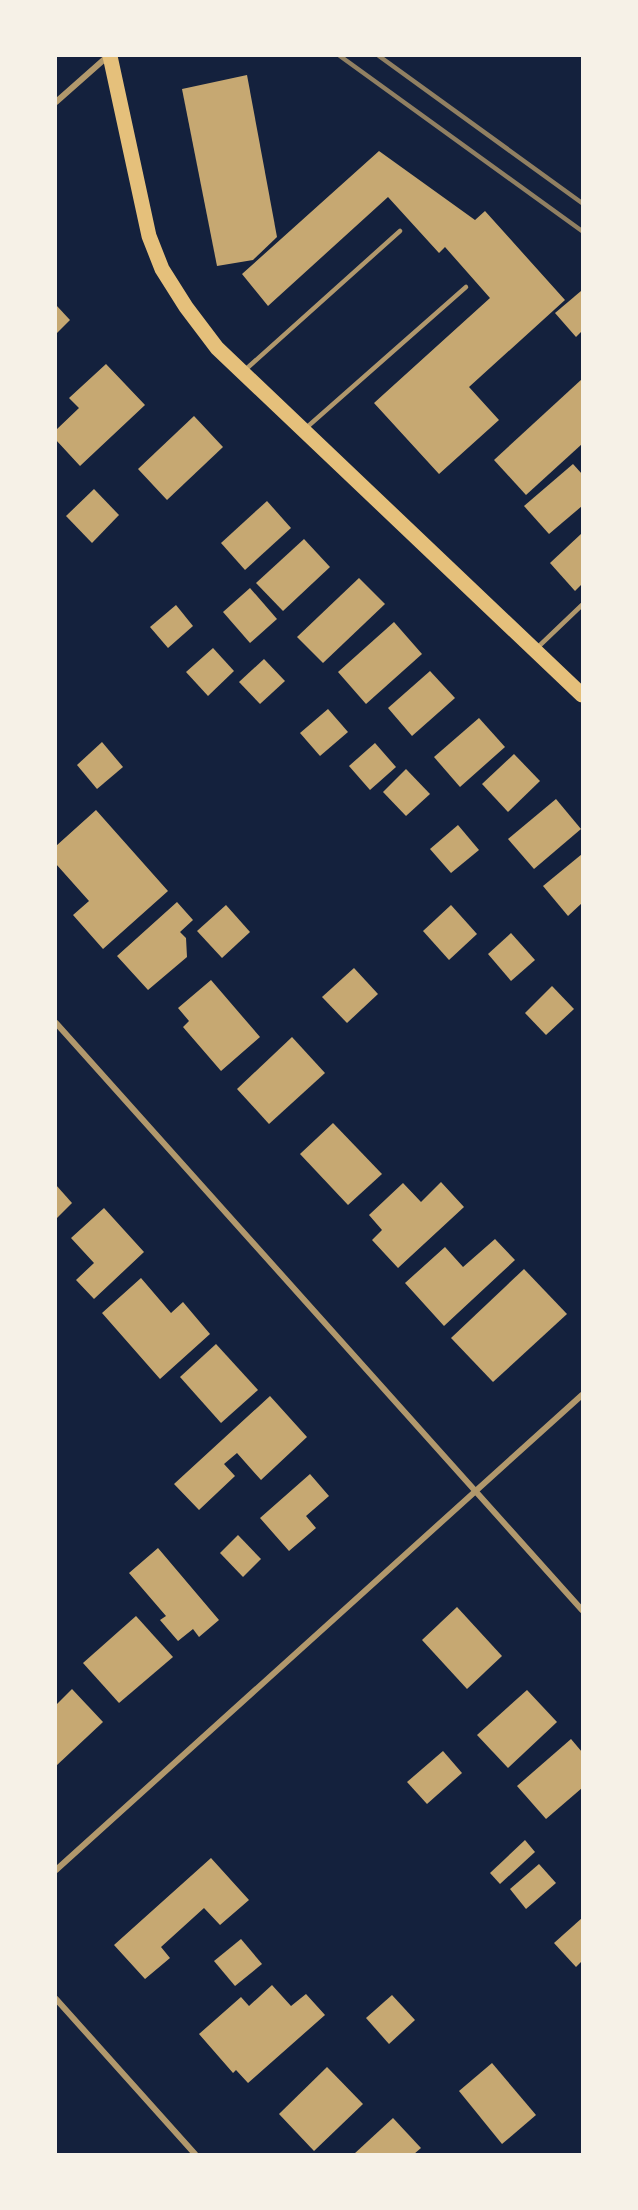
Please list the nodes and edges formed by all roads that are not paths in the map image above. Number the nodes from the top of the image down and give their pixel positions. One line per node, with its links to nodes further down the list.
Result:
1 (109, 56): 2 (street); 5 (main road)
2 (56, 101)
3 (400, 231): 5 (lane)
4 (466, 287): 6 (lane)
5 (243, 372): 6 (main road)
6 (304, 430): 8 (main road)
7 (582, 605): 8 (lane)
8 (535, 650): 9 (main road)
9 (582, 695)
10 (56, 1023): 12 (street)
11 (582, 1395): 12 (street)
12 (476, 1491): 13 (street); 14 (street)
13 (582, 1610)
14 (56, 1870)
15 (56, 1999): 16 (street)
16 (195, 2154)

